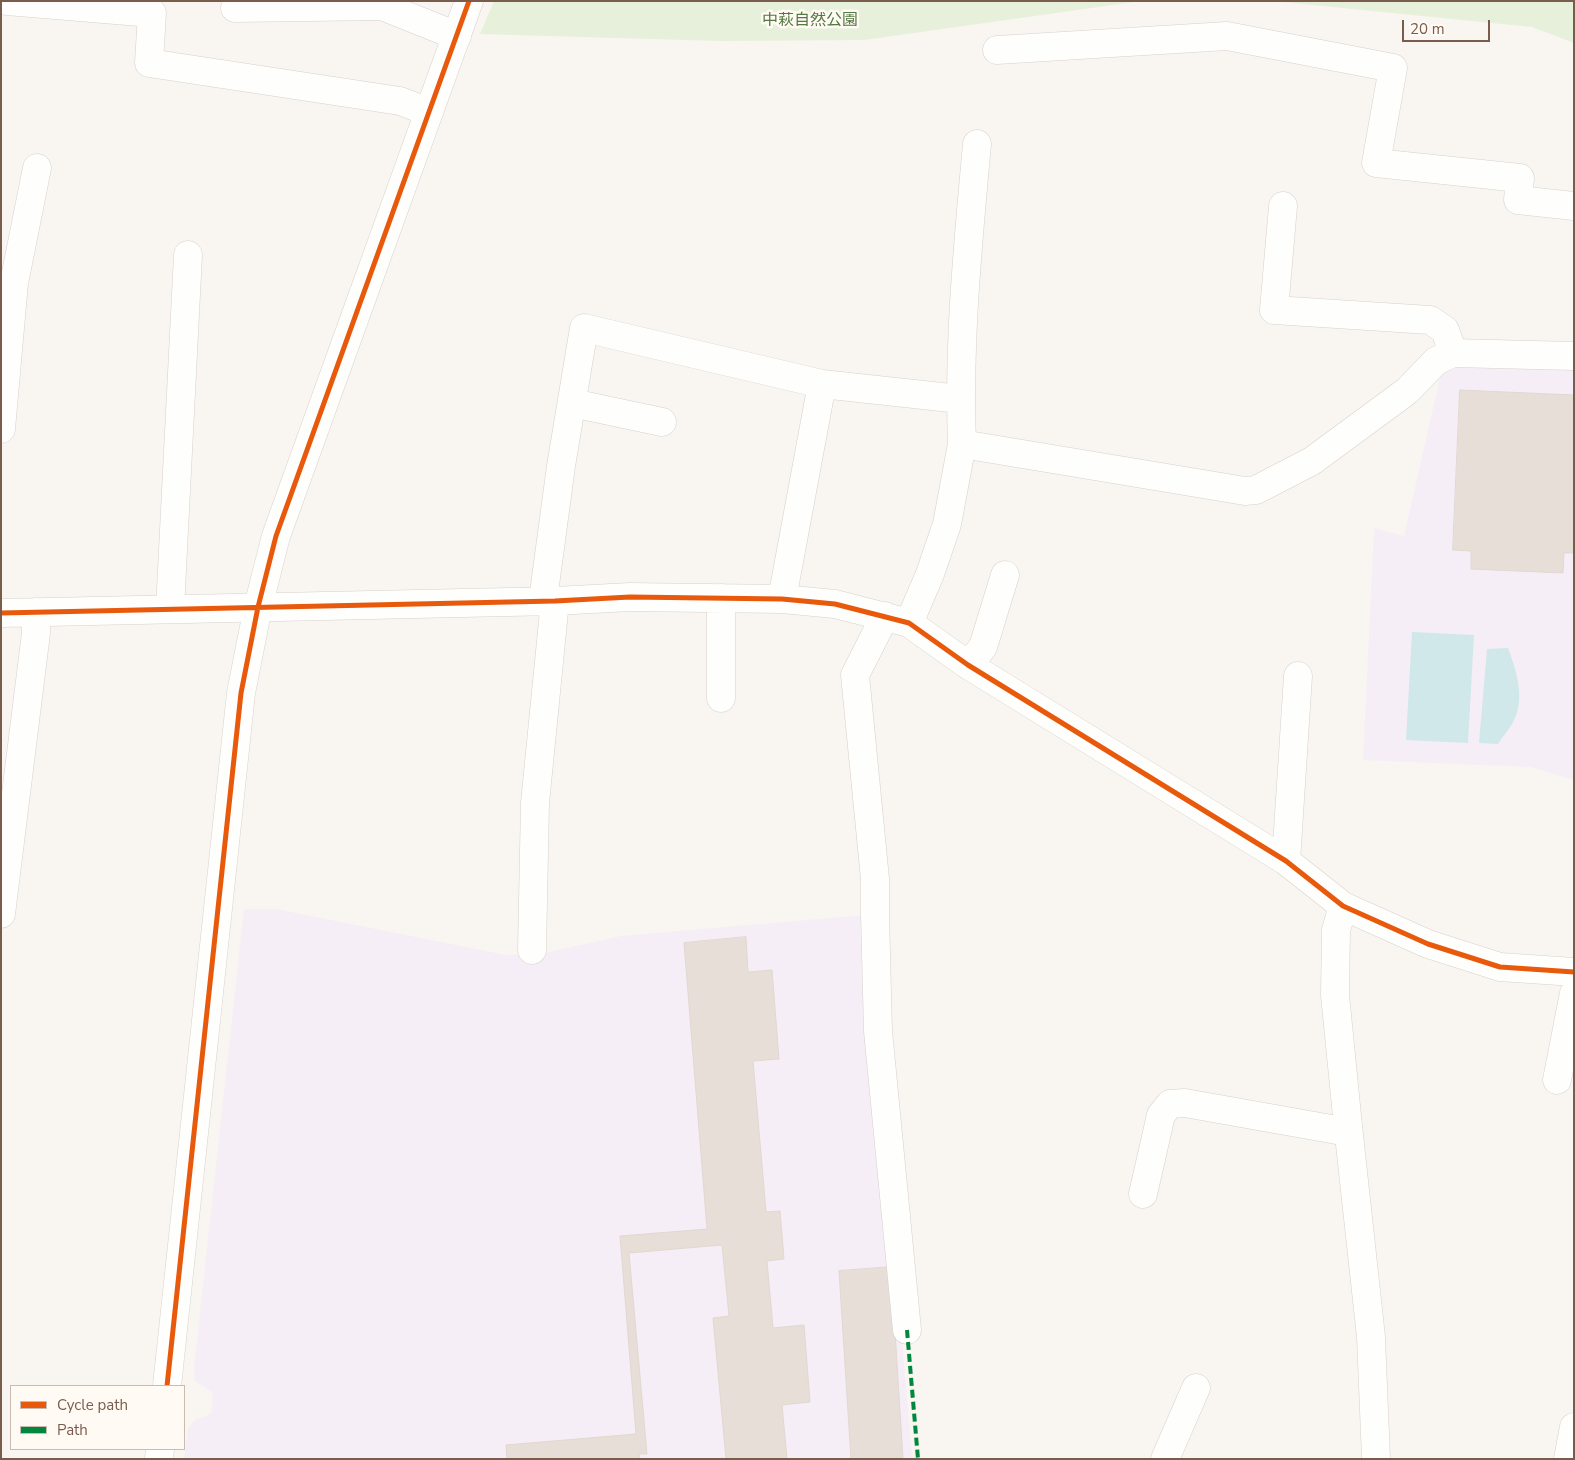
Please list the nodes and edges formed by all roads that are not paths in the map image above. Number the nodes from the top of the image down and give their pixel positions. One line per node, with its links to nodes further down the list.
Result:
1 (7, 1): 4 (street)
2 (469, 1): 6 (street)
3 (306, 4): 5 (street); 6 (street)
4 (152, 7): 8 (street)
5 (235, 8)
6 (457, 36): 8 (street)
7 (998, 50): 12 (street)
8 (429, 112): 26 (street)
9 (977, 144): 17 (street)
10 (37, 168): 20 (street)
11 (1283, 206): 14 (street)
12 (1574, 206)
13 (188, 255): 27 (street)
14 (1454, 353): 15 (street); 21 (street)
15 (1574, 356)
16 (822, 384): 17 (street); 18 (street); 24 (street)
17 (960, 399): 21 (street)
18 (572, 404): 19 (street); 25 (street)
19 (662, 422)
20 (1, 429)
21 (962, 444): 30 (street)
22 (1005, 575): 31 (street)
23 (721, 598): 24 (street); 25 (street); 33 (street)
24 (782, 599): 30 (street)
25 (549, 601): 26 (street); 37 (street)
26 (258, 607): 27 (street); 44 (street)
27 (170, 609): 28 (street)
28 (36, 612): 29 (street); 36 (street)
29 (1, 613)
30 (897, 619): 31 (street); 43 (street)
31 (968, 665): 34 (street)
32 (1298, 676): 34 (street)
33 (721, 698)
34 (1286, 860): 35 (street)
35 (1343, 906): 38 (street); 41 (street)
36 (1, 914)
37 (532, 950)
38 (1574, 972)
39 (1574, 993): 40 (street)
40 (1557, 1080)
41 (1348, 1132): 42 (street); 48 (street)
42 (1142, 1194)
43 (907, 1330)
44 (167, 1385)
45 (1196, 1388): 47 (street)
46 (1574, 1427): 49 (street)
47 (1165, 1459)
48 (1376, 1459)
49 (1568, 1459)

